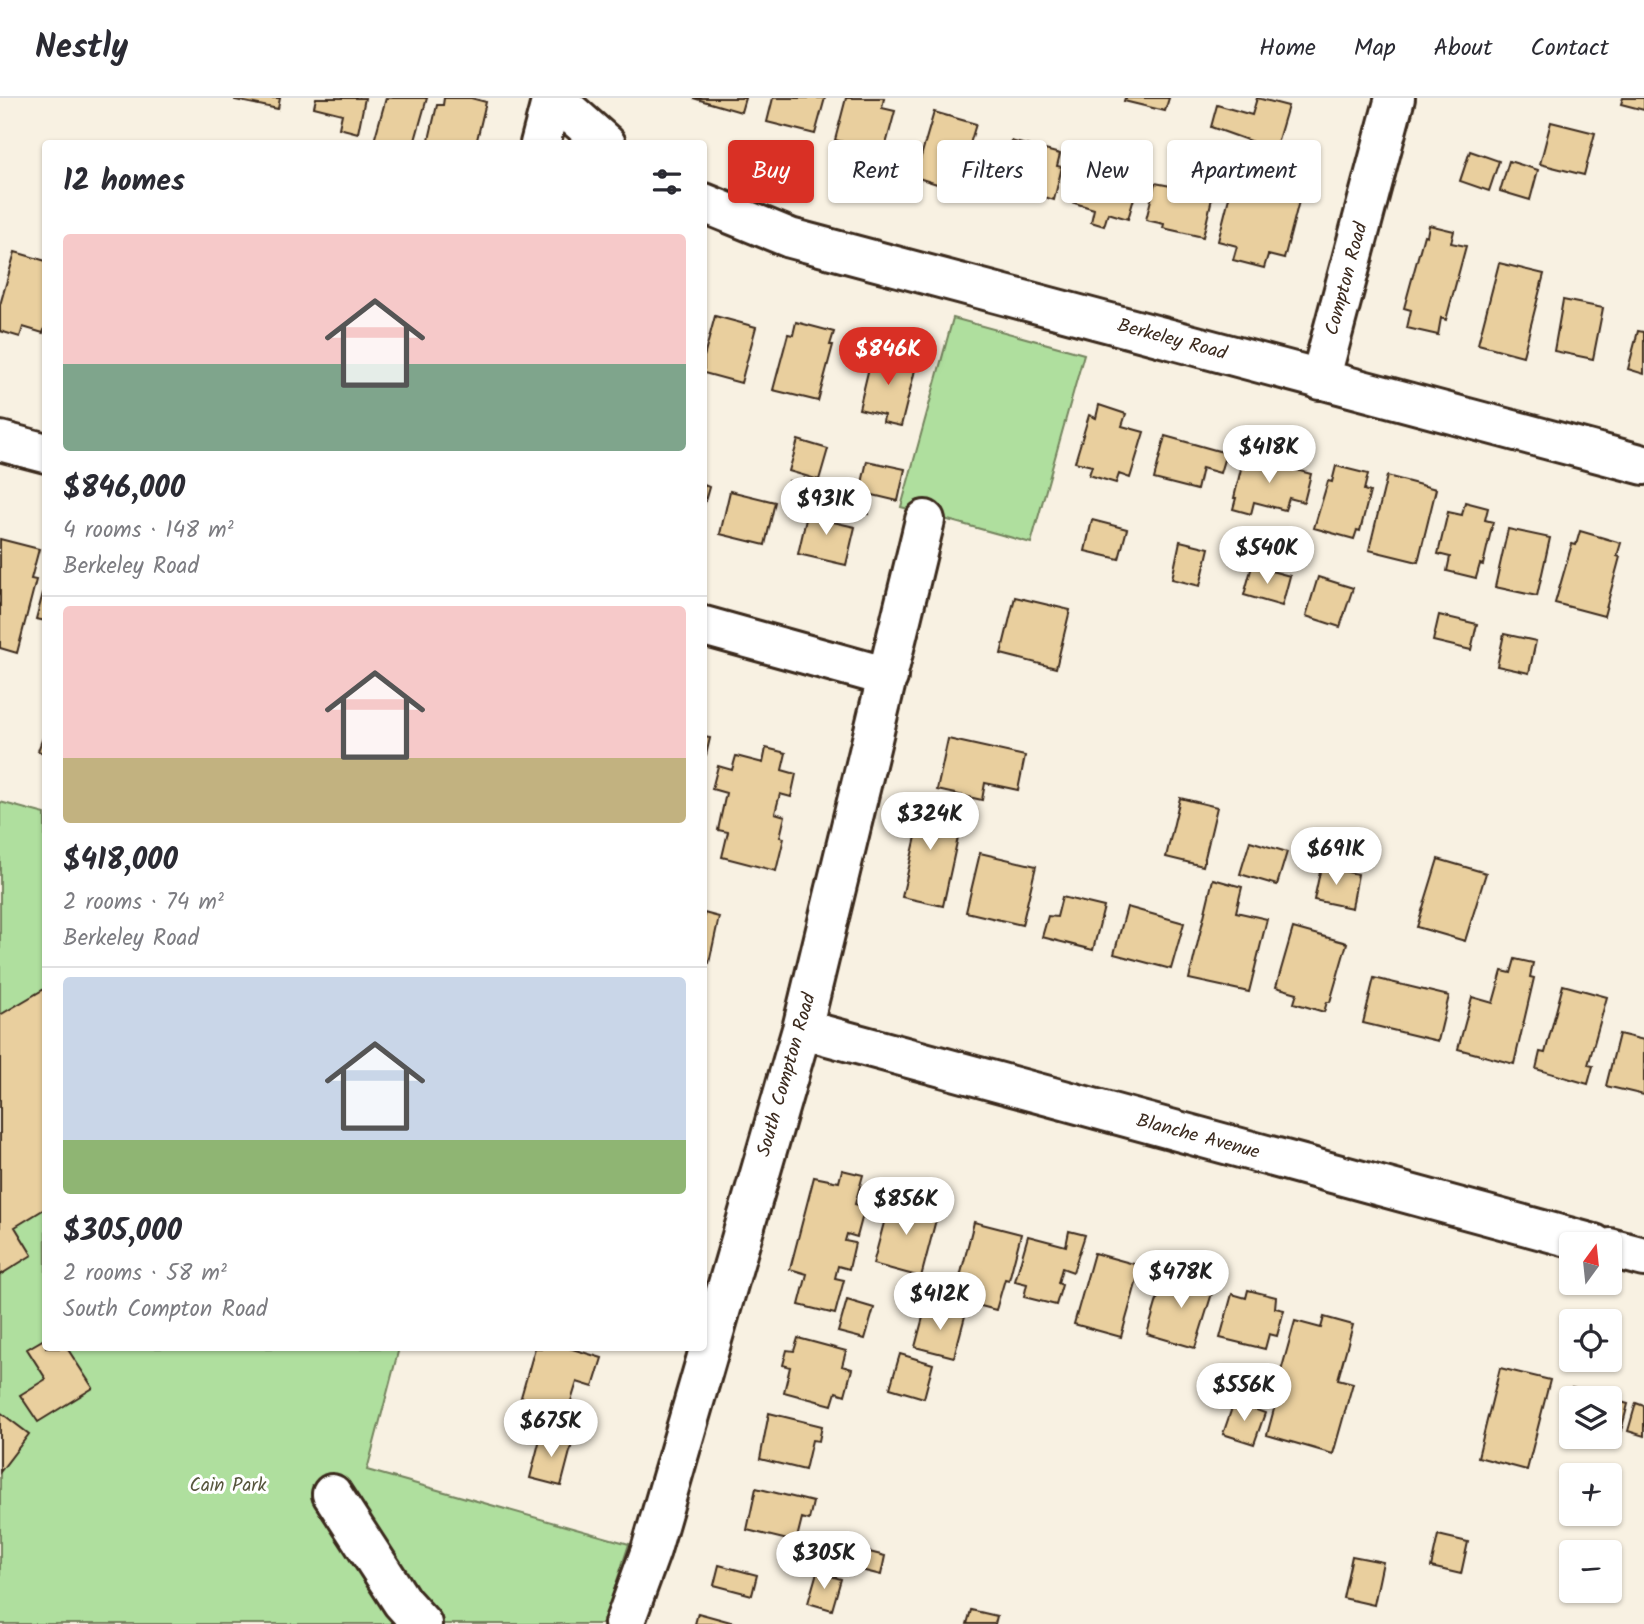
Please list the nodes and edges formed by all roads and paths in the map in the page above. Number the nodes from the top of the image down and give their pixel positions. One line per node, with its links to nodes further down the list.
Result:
1 (553, 98): 3 (street); 4 (street)
2 (1395, 98): 6 (street, Compton Road)
3 (541, 140)
4 (601, 140)
5 (707, 204): 6 (street, Berkeley Road)
6 (1320, 380): 9 (street, Berkeley Road)
7 (0, 441): 8 (street)
8 (42, 452)
9 (1644, 465)
10 (925, 520): 12 (street, South Compton Road)
11 (707, 627): 12 (street)
12 (888, 677): 13 (street, South Compton Road)
13 (802, 1029): 14 (street, Blanche Avenue); 19 (street, South Compton Road)
14 (1559, 1234)
15 (1622, 1251): 16 (street)
16 (1644, 1257)
17 (332, 1494): 18 (street)
18 (422, 1624)
19 (624, 1624)

